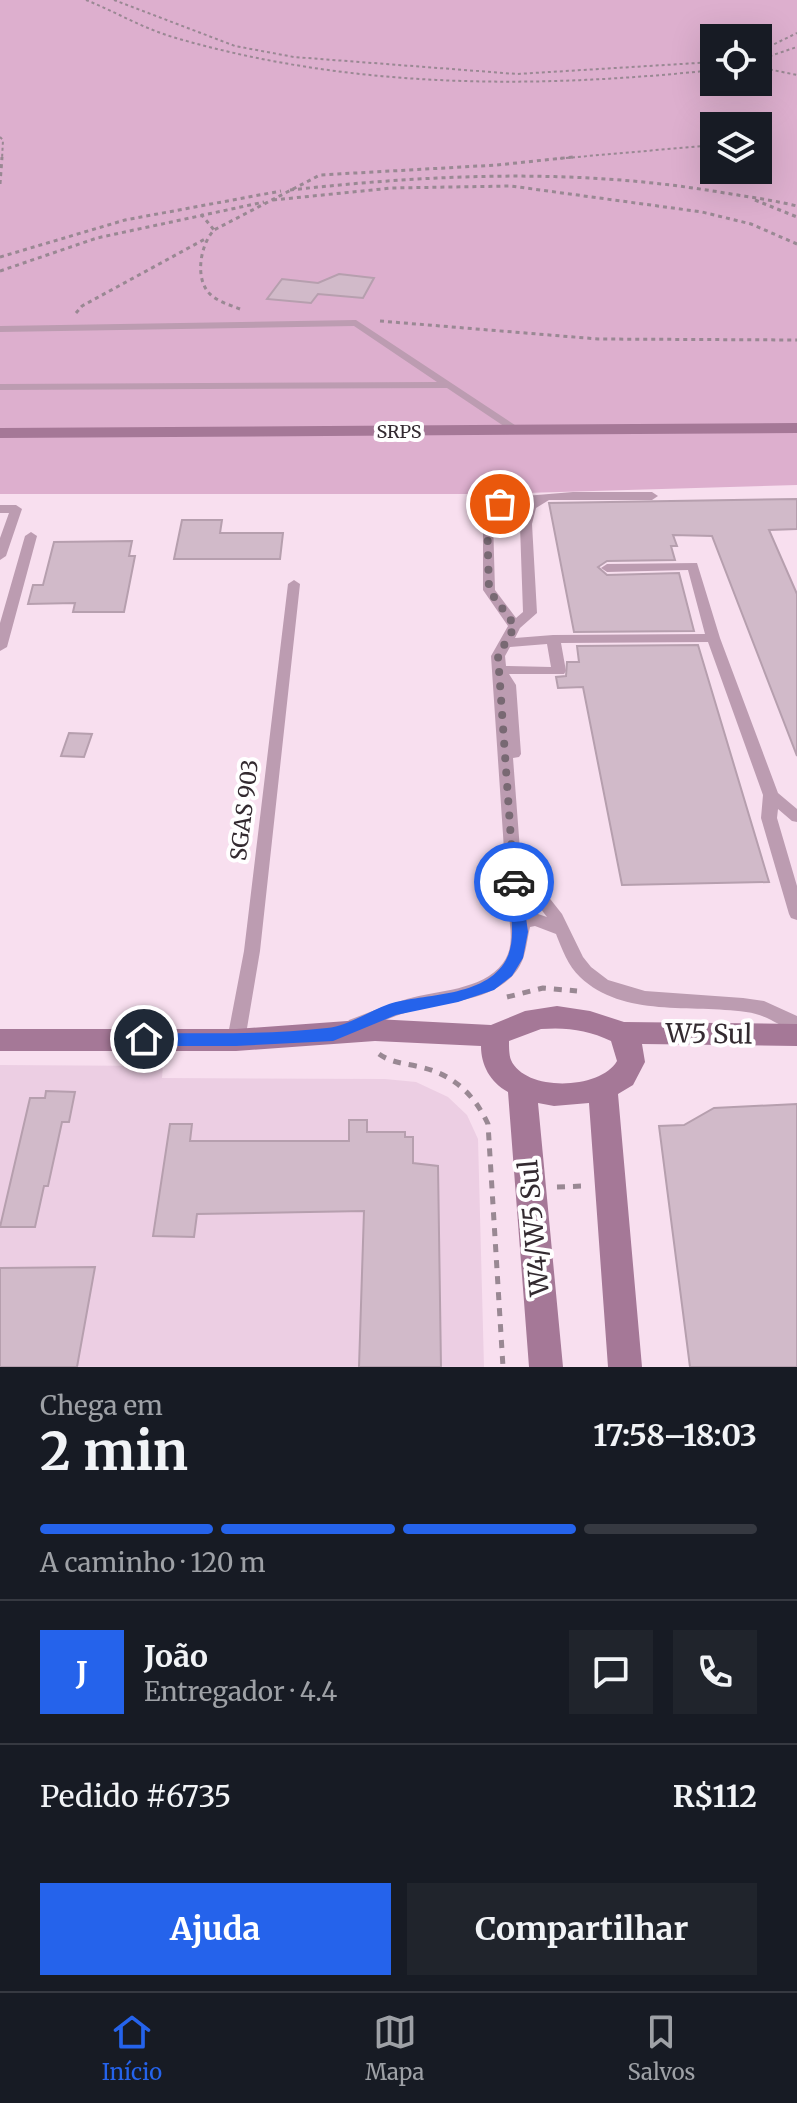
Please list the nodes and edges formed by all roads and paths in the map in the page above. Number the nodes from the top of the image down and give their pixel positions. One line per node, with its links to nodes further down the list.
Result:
1 (86, 0): 9 (path)
2 (114, 0): 7 (path)
3 (797, 33): 4 (path)
4 (772, 45)
5 (797, 47): 6 (path)
6 (772, 55)
7 (700, 63)
8 (772, 70): 10 (path)
9 (700, 72)
10 (797, 75)
11 (0, 137): 13 (path)
12 (700, 146): 14 (path)
13 (0, 184)
14 (285, 191): 15 (path); 16 (path); 23 (path)
15 (737, 195): 17 (path); 19 (path)
16 (269, 200): 18 (path); 20 (path); 22 (path)
17 (797, 206)
18 (201, 214): 20 (path); 24 (path)
19 (797, 217)
20 (214, 230): 21 (path)
21 (205, 239): 25 (path); 27 (path)
22 (797, 244)
23 (0, 257)
24 (0, 271)
25 (254, 311)
26 (379, 321): 29 (path)
27 (72, 327): 28 (lane); 30 (lane)
28 (0, 329)
29 (797, 340)
30 (447, 385): 31 (lane); 33 (lane)
31 (0, 387)
32 (797, 428): 33 (main road, SRPS)
33 (518, 431): 34 (main road, SRPS)
34 (0, 433)
35 (652, 496): 36 (lane)
36 (544, 499): 38 (lane); 39 (lane)
37 (0, 509): 41 (lane)
38 (487, 517): 39 (lane); 44 (lane)
39 (526, 524): 44 (lane)
40 (31, 536): 48 (lane)
41 (0, 556)
42 (607, 568): 45 (lane)
43 (294, 584): 61 (lane, SGAS 903)
44 (515, 626): 47 (lane)
45 (713, 638): 46 (lane); 50 (lane)
46 (553, 639): 47 (lane); 49 (lane)
47 (505, 643): 49 (lane)
48 (0, 647)
49 (501, 672): 53 (lane); 54 (lane)
50 (771, 795): 51 (lane); 52 (lane)
51 (797, 817)
52 (797, 914)
53 (563, 930): 54 (lane); 55 (lane)
54 (521, 932): 57 (lane)
55 (797, 1025)
56 (621, 1033): 58 (main road, W5 Sul); 59 (main road, W5 Sul); 63 (main road)
57 (333, 1035): 59 (main road); 61 (main road)
58 (797, 1035)
59 (495, 1036): 62 (main road)
60 (0, 1040): 61 (main road)
61 (236, 1040)
62 (522, 1089): 63 (main road); 65 (main road, W4/W5 Sul)
63 (603, 1091): 64 (main road)
64 (609, 1184): 65 (path); 67 (main road)
65 (531, 1189): 66 (main road, W4/W5 Sul)
66 (546, 1367)
67 (625, 1367)

